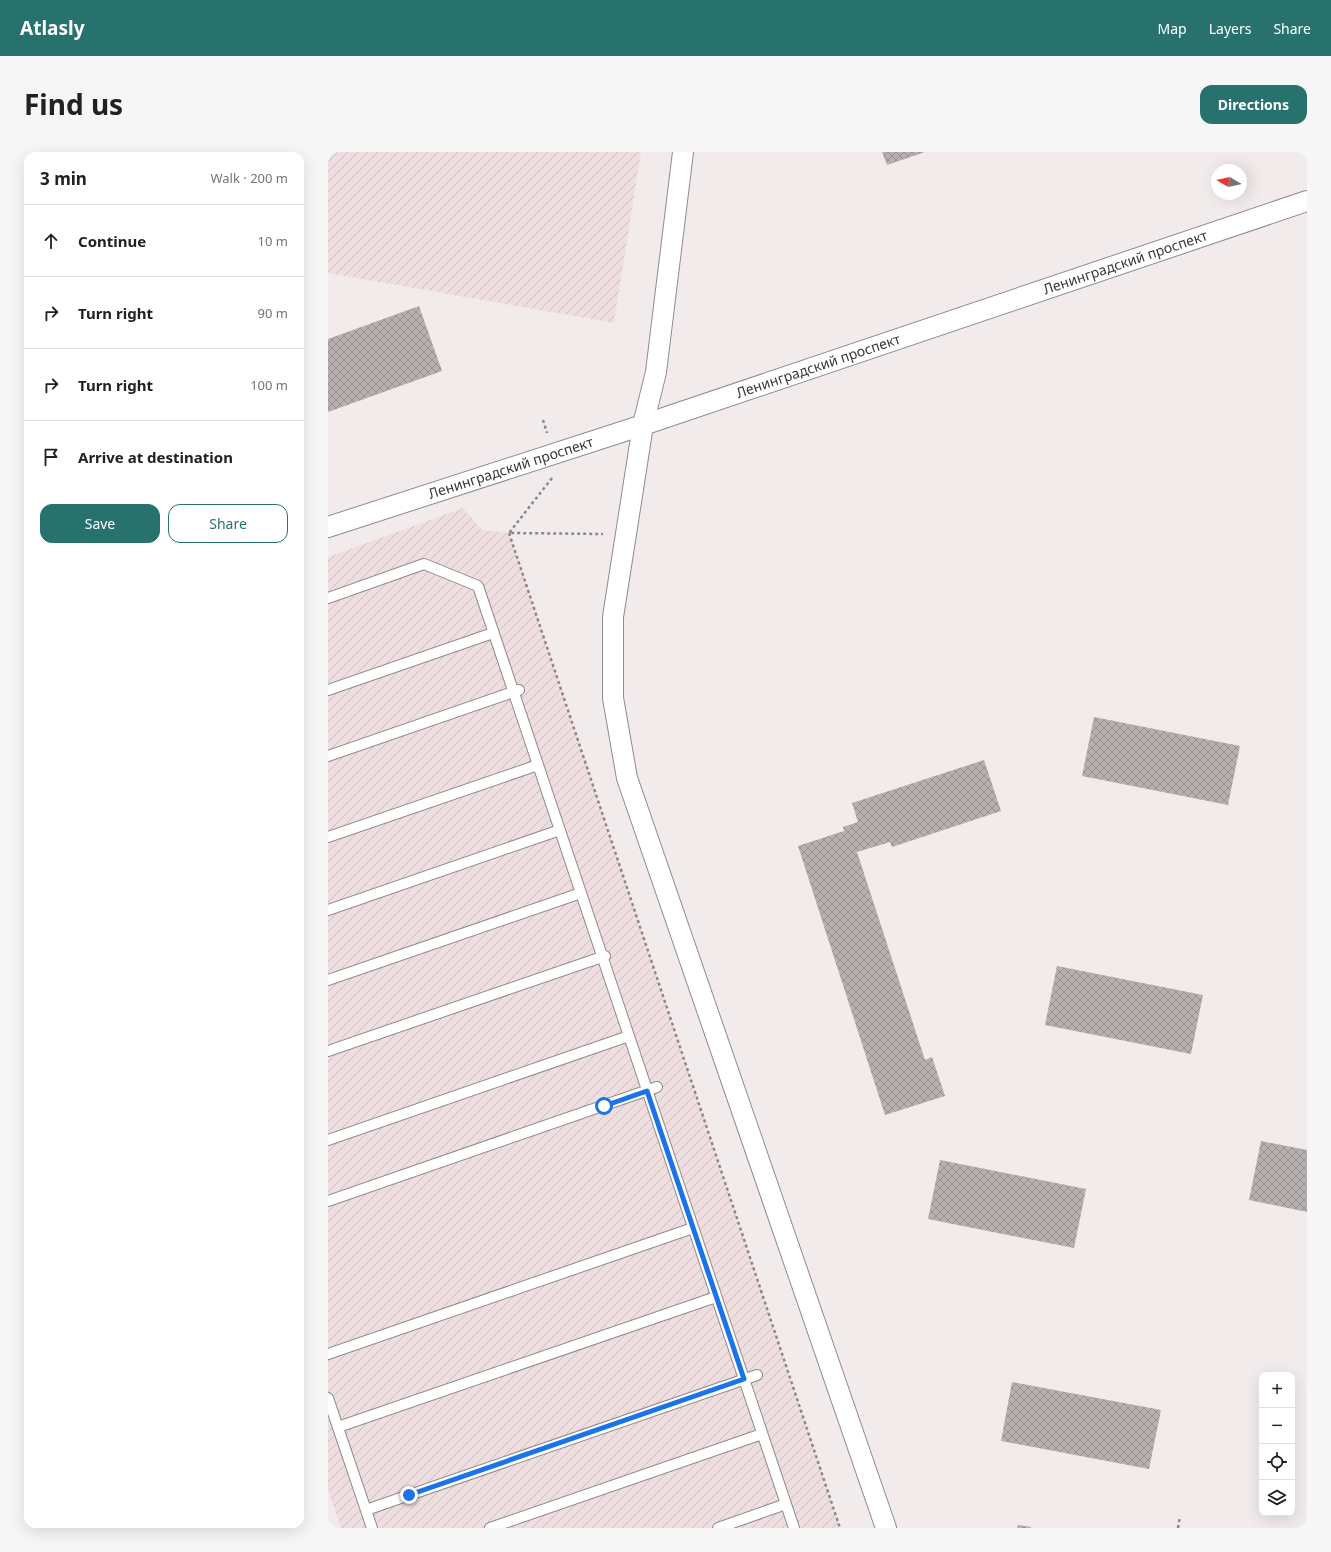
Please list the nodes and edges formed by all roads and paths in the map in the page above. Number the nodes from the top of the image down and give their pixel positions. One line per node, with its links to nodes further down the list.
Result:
1 (683, 152): 4 (street)
2 (1307, 201): 4 (street, Ленинградский проспект)
3 (543, 420): 5 (path)
4 (643, 425): 5 (street, Ленинградский проспект); 8 (street)
5 (554, 453): 6 (street, Ленинградский проспект); 7 (path)
6 (328, 527)
7 (509, 533): 8 (path); 42 (path)
8 (626, 534): 43 (street)
9 (328, 598): 10 (lane)
10 (493, 633): 11 (lane); 12 (lane)
11 (328, 690)
12 (516, 691): 13 (lane); 14 (lane)
13 (328, 756)
14 (538, 765): 15 (lane); 16 (lane)
15 (560, 830): 17 (lane); 18 (lane)
16 (328, 837)
17 (581, 893): 19 (lane); 20 (lane)
18 (328, 910)
19 (603, 956): 21 (lane); 22 (lane)
20 (328, 980)
21 (629, 1036): 24 (lane); 25 (lane)
22 (328, 1051)
23 (657, 1088): 24 (lane)
24 (647, 1091): 26 (lane); 27 (lane)
25 (328, 1140)
26 (328, 1201)
27 (693, 1228): 28 (lane); 29 (lane)
28 (716, 1297): 31 (lane); 33 (lane)
29 (328, 1354)
30 (757, 1375): 31 (lane)
31 (744, 1379): 34 (lane); 36 (lane)
32 (328, 1398): 33 (lane)
33 (338, 1427): 36 (lane)
34 (762, 1434): 35 (lane); 39 (lane)
35 (786, 1504): 40 (lane); 41 (lane)
36 (366, 1510): 38 (lane)
37 (1180, 1516): 44 (path)
38 (372, 1528)
39 (490, 1528)
40 (718, 1528)
41 (794, 1528)
42 (840, 1528)
43 (886, 1528)
44 (1178, 1528)

